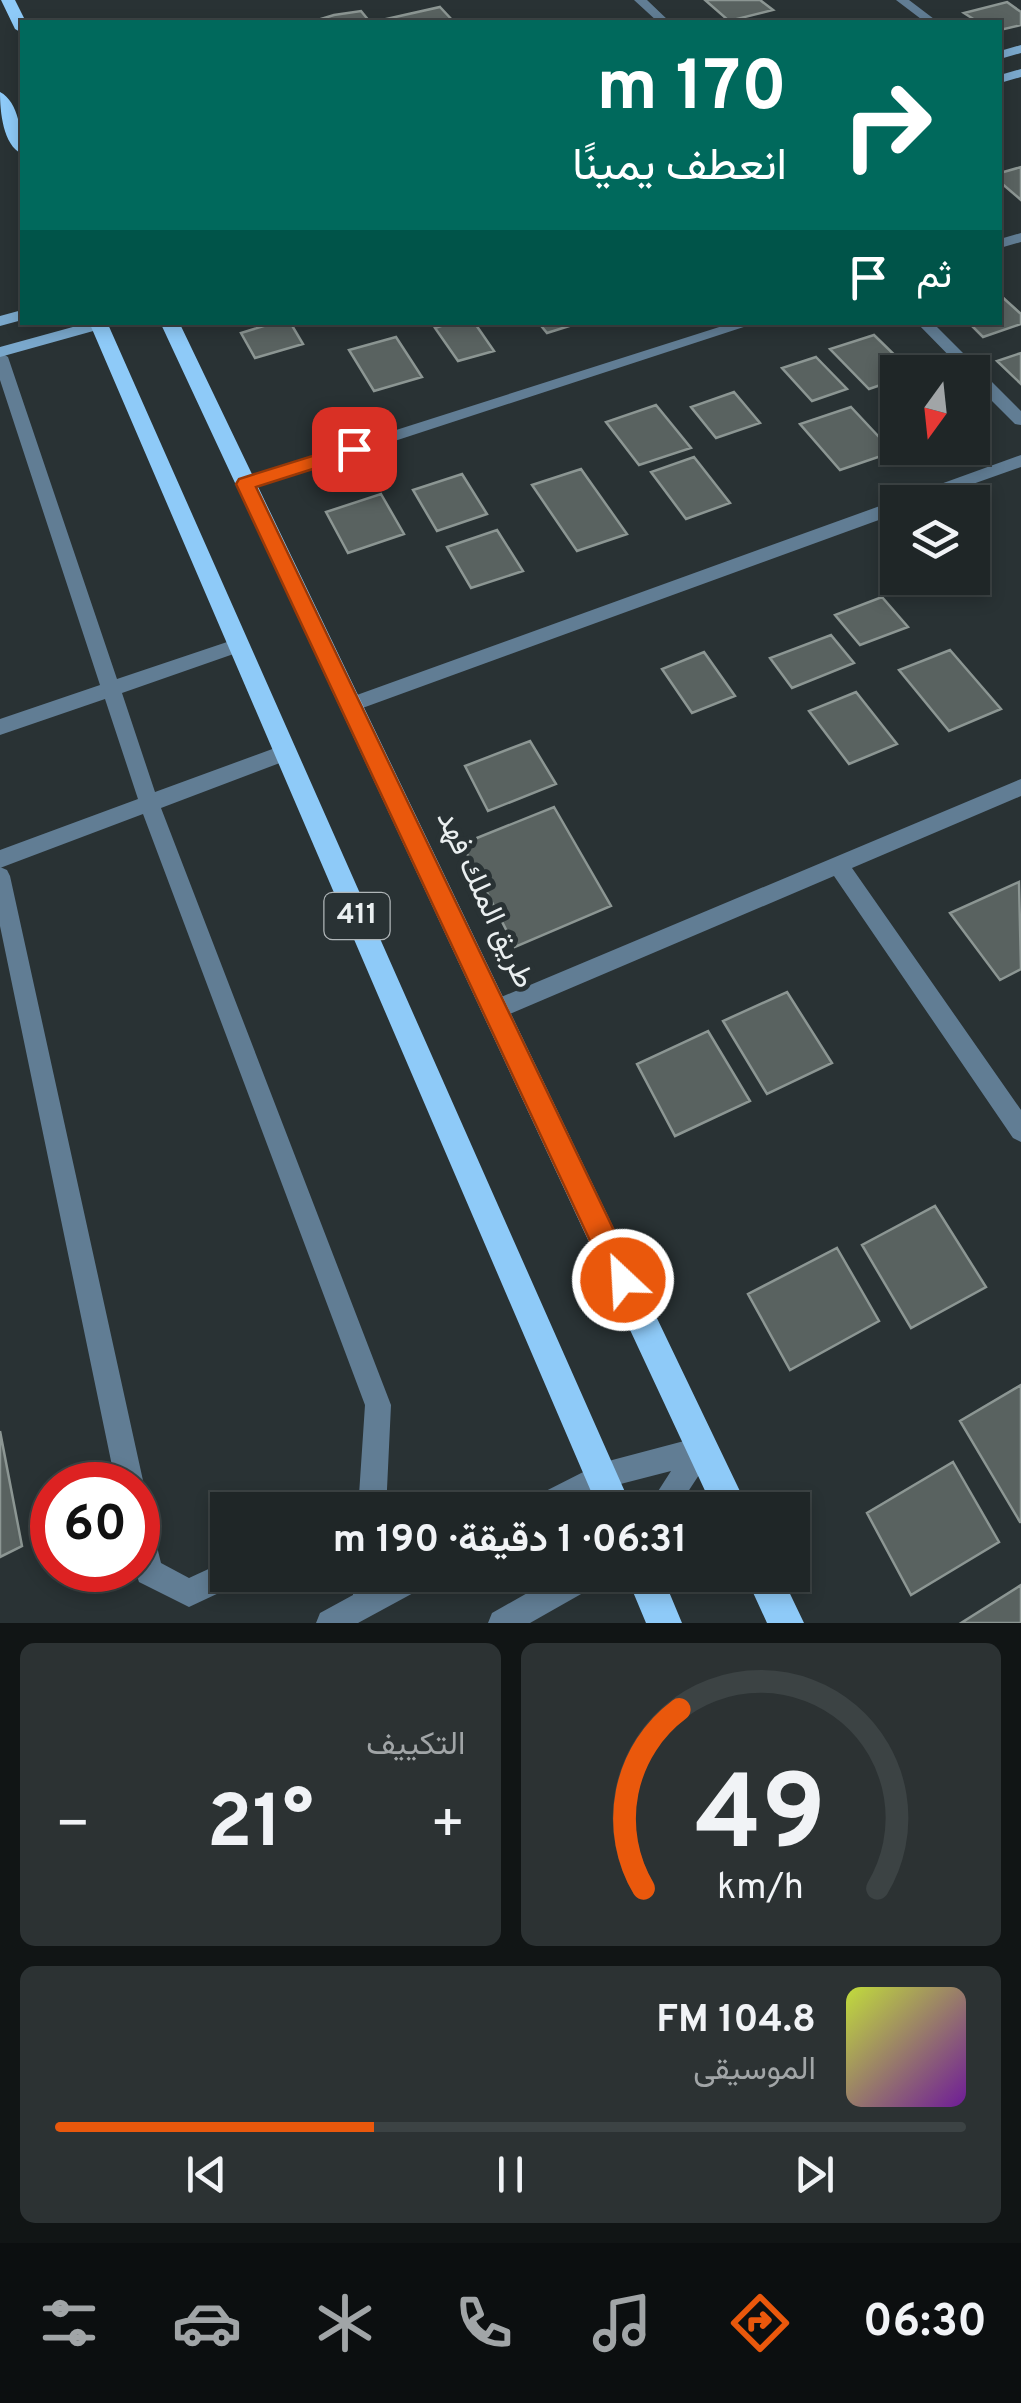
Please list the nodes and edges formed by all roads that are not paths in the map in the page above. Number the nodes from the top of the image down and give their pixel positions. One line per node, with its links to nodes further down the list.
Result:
1 (8, 0): 6 (main road)
2 (640, 0): 4 (street)
3 (902, 0): 5 (street)
4 (662, 20)
5 (929, 20)
6 (20, 25)
7 (0, 97): 8 (main road)
8 (20, 144)
9 (96, 325): 14 (street)
10 (99, 325): 20 (main road, 411)
11 (169, 325): 17 (main road, طريق الملك فهد / 411)
12 (743, 325): 17 (street)
13 (926, 325): 15 (street)
14 (0, 354): 21 (street)
15 (1021, 420)
16 (1021, 461): 18 (street)
17 (245, 484): 22 (main road, طريق الملك فهد / 411)
18 (954, 485)
19 (880, 513): 22 (street)
20 (238, 644): 21 (street); 24 (main road, 411)
21 (111, 689): 23 (street); 26 (street)
22 (350, 705): 30 (main road, طريق الملك فهد / 411)
23 (0, 728)
24 (286, 752): 26 (street); 34 (main road, 411)
25 (1021, 787): 28 (street)
26 (149, 803): 27 (street); 35 (street)
27 (0, 858)
28 (838, 864): 30 (street); 31 (street)
29 (0, 876): 33 (street)
30 (495, 1010): 32 (main road, طريق الملك فهد / 411)
31 (1021, 1130)
32 (704, 1449): 34 (street); 38 (street); 39 (main road, طريق الملك فهد / 411)
33 (125, 1462)
34 (601, 1476): 36 (street); 37 (main road, 411)
35 (370, 1492)
36 (571, 1492)
37 (608, 1492)
38 (673, 1492)
39 (724, 1492)
40 (160, 1578): 41 (street)
41 (210, 1583)
42 (365, 1592): 46 (street)
43 (557, 1592): 47 (street)
44 (651, 1592): 48 (main road)
45 (771, 1592): 49 (main road)
46 (330, 1623)
47 (502, 1623)
48 (664, 1623)
49 (786, 1623)

